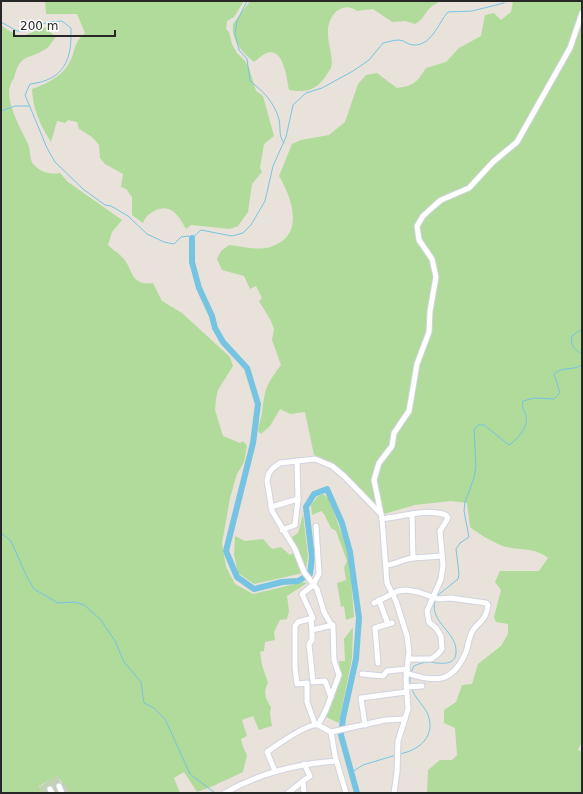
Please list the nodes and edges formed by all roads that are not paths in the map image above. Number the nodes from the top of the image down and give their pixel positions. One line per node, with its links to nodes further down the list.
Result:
1 (582, 13): 5 (street)
2 (297, 461): 3 (street); 4 (street); 5 (street)
3 (298, 499): 4 (street); 9 (street)
4 (271, 507): 9 (street)
5 (380, 512): 7 (street)
6 (412, 514): 7 (street); 10 (street); 11 (street)
7 (382, 519): 12 (street)
8 (316, 526): 13 (street)
9 (282, 530): 13 (street)
10 (442, 556): 11 (street); 15 (street)
11 (413, 558): 12 (street)
12 (387, 565): 14 (street)
13 (313, 585): 16 (street); 17 (street)
14 (392, 594): 15 (street); 19 (street); 20 (street)
15 (435, 598): 19 (street); 21 (street)
16 (311, 620): 18 (street); 24 (street)
17 (333, 625): 18 (street); 27 (street)
18 (312, 630): 23 (street)
19 (408, 659): 21 (street)
20 (378, 663)
21 (408, 672): 22 (street); 26 (street)
22 (362, 674)
23 (313, 682): 24 (street); 27 (street)
24 (307, 683): 29 (street)
25 (422, 686): 26 (street)
26 (408, 688): 28 (street); 30 (street)
27 (331, 697): 29 (street)
28 (405, 719): 30 (street); 42 (street)
29 (316, 725): 31 (street); 34 (street)
30 (365, 725): 31 (street)
31 (333, 731): 32 (street)
32 (336, 761): 33 (street); 41 (street)
33 (304, 764): 34 (street); 35 (street)
34 (275, 771): 38 (street)
35 (303, 782): 39 (street); 40 (street)
36 (59, 786): 37 (street)
37 (62, 793)
38 (225, 793)
39 (288, 793)
40 (304, 793)
41 (346, 793)
42 (394, 793)

